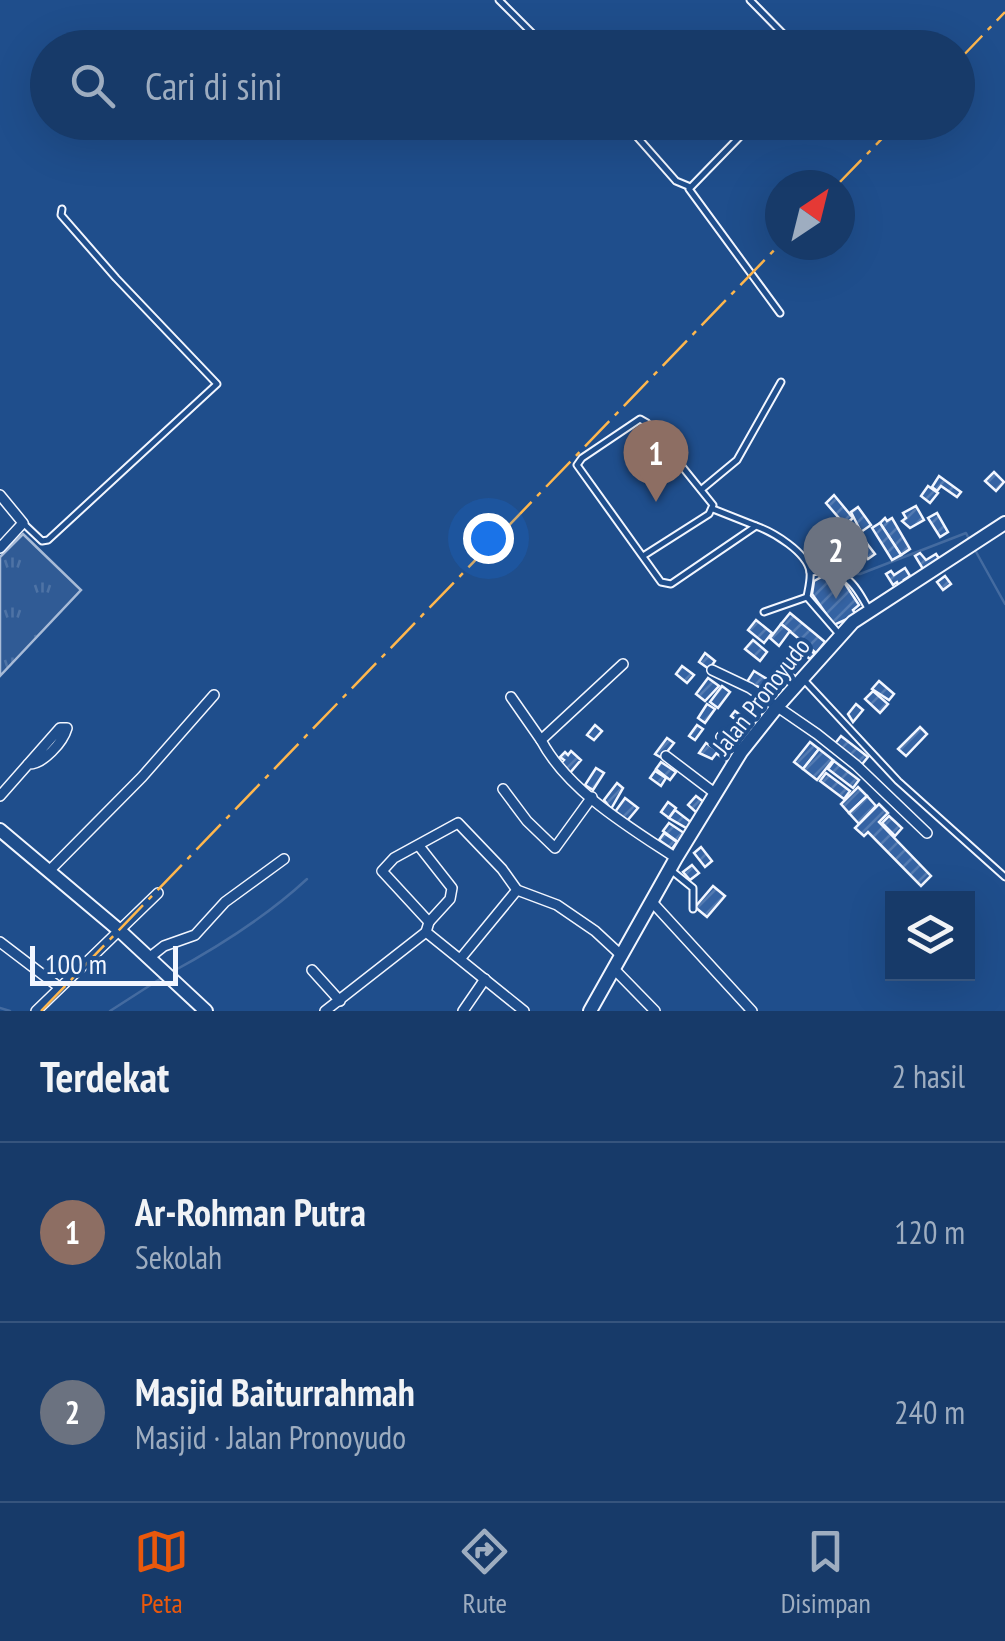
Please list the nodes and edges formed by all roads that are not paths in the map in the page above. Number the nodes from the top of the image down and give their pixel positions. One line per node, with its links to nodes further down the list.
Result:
1 (499, 0): 3 (lane)
2 (750, 0): 4 (lane)
3 (529, 30)
4 (779, 30)
5 (640, 140): 7 (lane)
6 (736, 140): 7 (lane)
7 (689, 186): 9 (lane)
8 (62, 210): 14 (lane)
9 (780, 312)
10 (781, 382): 11 (lane)
11 (702, 489): 13 (lane); 18 (lane)
12 (0, 496): 14 (street)
13 (713, 509): 16 (lane); 18 (lane)
14 (24, 523): 17 (street)
15 (1005, 523): 21 (main road, Jalan Pronoyudo)
16 (756, 526): 18 (lane); 19 (lane)
17 (0, 548)
18 (642, 556)
19 (810, 572): 20 (lane); 21 (lane)
20 (807, 597): 22 (lane); 23 (lane)
21 (869, 610): 23 (main road, Jalan Pronoyudo)
22 (764, 612)
23 (839, 634): 26 (main road, Jalan Pronoyudo)
24 (623, 664): 31 (street)
25 (712, 670): 29 (street)
26 (802, 677): 29 (main road, Jalan Pronoyudo); 45 (lane)
27 (214, 695): 44 (street)
28 (511, 697): 31 (street)
29 (776, 708): 32 (main road, Jalan Pronoyudo); 40 (street)
30 (721, 738): 32 (street)
31 (541, 740): 38 (street)
32 (741, 752): 36 (main road, Jalan Pronoyudo)
33 (666, 756): 36 (street)
34 (28, 764): 34 (street); 37 (street)
35 (503, 789): 38 (street)
36 (716, 794): 43 (main road, Jalan Pronoyudo)
37 (0, 796)
38 (592, 797): 43 (street)
39 (0, 830): 44 (main road)
40 (927, 834)
41 (419, 846): 46 (street); 50 (street); 50 (street)
42 (284, 859): 53 (street)
43 (673, 864): 48 (main road, Jalan Pronoyudo); 49 (lane)
44 (50, 870): 51 (main road)
45 (1005, 877)
46 (516, 890): 54 (street); 55 (street)
47 (158, 894): 51 (street)
48 (652, 902): 55 (main road, Jalan Pronoyudo); 67 (street)
49 (693, 909)
50 (427, 927): 54 (street); 59 (street)
51 (120, 931): 53 (main road); 58 (street)
52 (0, 942): 58 (street)
53 (150, 958): 60 (main road)
54 (460, 958): 57 (street)
55 (618, 962): 65 (main road, Jalan Pronoyudo); 66 (street)
56 (312, 970): 59 (street)
57 (485, 980): 63 (street); 64 (street)
58 (59, 987): 61 (street)
59 (340, 1001): 62 (street)
60 (201, 1010)
61 (36, 1011)
62 (325, 1011)
63 (462, 1011)
64 (524, 1011)
65 (590, 1011)
66 (655, 1011)
67 (752, 1011)

